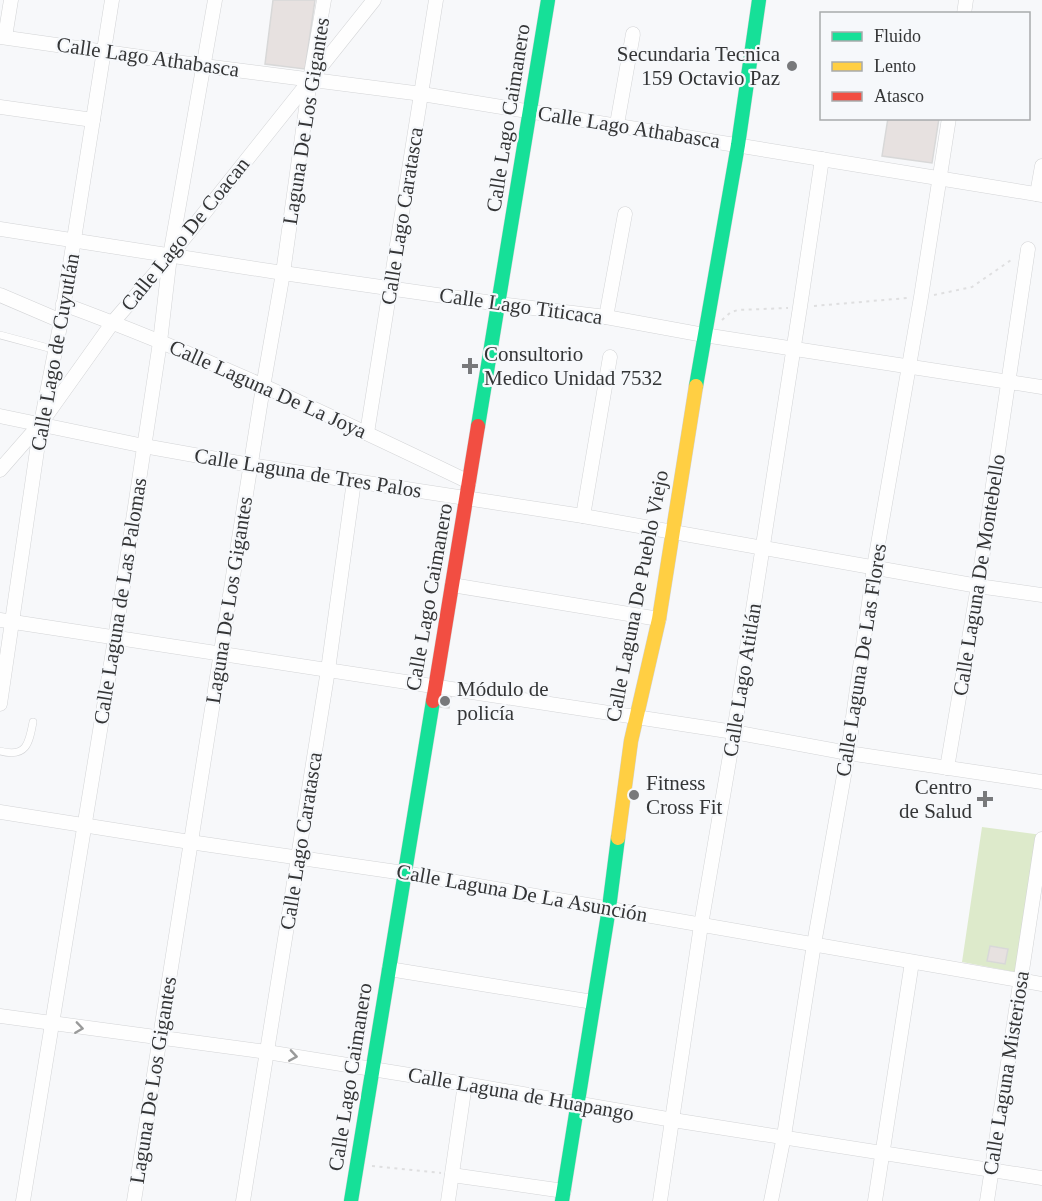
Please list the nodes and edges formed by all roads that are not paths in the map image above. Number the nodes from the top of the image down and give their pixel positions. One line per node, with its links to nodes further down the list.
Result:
1 (11, 0): 10 (street)
2 (112, 0): 11 (street, Calle Lago de Cuyutlán)
3 (215, 0): 12 (street, Calle Laguna de Las Palomas)
4 (324, 0): 13 (street, Laguna De Los Gigantes)
5 (374, 0): 13 (street, Calle Lago De Coacan)
6 (436, 0): 14 (street, Calle Lago Caratasca)
7 (548, 0): 16 (street, Calle Lago Caimanero)
8 (759, 0): 20 (street, Calle Laguna De Pueblo Viejo)
9 (633, 34): 19 (street)
10 (2, 37): 11 (street, Calle Lago Athabasca)
11 (104, 51): 12 (street, Calle Lago Athabasca); 17 (street, Calle Lago de Cuyutlán)
12 (204, 66): 13 (street, Calle Lago Athabasca); 29 (street, Calle Laguna de Las Palomas)
13 (310, 80): 14 (street, Calle Lago Athabasca); 29 (street, Calle Lago De Coacan); 30 (street, Laguna De Los Gigantes)
14 (422, 94): 16 (street, Calle Lago Athabasca); 31 (street, Calle Lago Caratasca)
15 (0, 107): 17 (street)
16 (530, 111): 19 (street, Calle Lago Athabasca); 34 (street, Calle Lago Caimanero)
17 (93, 120): 27 (street, Calle Lago de Cuyutlán)
18 (949, 120): 23 (street, Calle Laguna De Las Flores)
19 (617, 124): 20 (street, Calle Lago Athabasca)
20 (738, 145): 21 (street, Calle Lago Athabasca); 39 (street, Calle Laguna De Pueblo Viejo)
21 (822, 159): 23 (street, Calle Lago Athabasca); 41 (street, Calle Lago Atitlán)
22 (1042, 166): 24 (street)
23 (941, 178): 24 (street, Calle Lago Athabasca); 44 (street, Calle Laguna De Las Flores)
24 (1040, 194)
25 (625, 214): 35 (street)
26 (0, 229): 27 (street, Calle Lago Titicaca)
27 (74, 242): 29 (street, Calle Lago Titicaca); 33 (street, Calle Lago de Cuyutlán)
28 (1028, 249): 45 (street, Calle Laguna De Montebello)
29 (170, 256): 30 (street, Calle Lago Titicaca); 37 (street, Calle Lago De Coacan); 40 (street, Calle Laguna de Las Palomas)
30 (283, 273): 31 (street, Calle Lago Titicaca); 46 (street, Laguna De Los Gigantes)
31 (390, 288): 34 (street, Calle Lago Titicaca); 50 (street, Calle Lago Caratasca)
32 (0, 295): 36 (street)
33 (63, 304): 36 (street, Calle Lago de Cuyutlán); 37 (street, Calle Laguna De La Joya)
34 (500, 304): 35 (street, Calle Lago Titicaca); 55 (street, Calle Lago Caimanero)
35 (606, 317): 39 (street, Calle Lago Titicaca)
36 (61, 321): 42 (street, Calle Lago de Cuyutlán)
37 (113, 322): 40 (street, Calle Laguna De La Joya); 49 (street, Calle Lago De Coacan)
38 (0, 334): 42 (lane)
39 (704, 335): 41 (street, Calle Lago Titicaca); 58 (street, Calle Laguna De Pueblo Viejo)
40 (160, 342): 46 (street, Calle Laguna De La Joya); 51 (street, Calle Laguna de Las Palomas)
41 (794, 348): 44 (street, Calle Lago Titicaca); 59 (street, Calle Lago Atitlán)
42 (56, 350): 49 (street, Calle Lago de Cuyutlán)
43 (610, 357): 57 (street)
44 (908, 366): 45 (street, Calle Lago Titicaca); 60 (street, Calle Laguna De Las Flores)
45 (1009, 382): 47 (street, Calle Lago Titicaca); 62 (street, Calle Laguna De Montebello)
46 (262, 387): 50 (street, Calle Laguna De La Joya); 52 (street, Laguna De Los Gigantes)
47 (1042, 387)
48 (0, 416): 49 (street, Calle Laguna de Tres Palos)
49 (41, 423): 51 (street, Calle Laguna de Tres Palos); 53 (street, Calle Lago De Coacan); 65 (street, Calle Lago de Cuyutlán)
50 (367, 433): 55 (street, Calle Laguna De La Joya)
51 (144, 446): 52 (street, Calle Laguna de Tres Palos); 66 (street, Calle Laguna de Las Palomas)
52 (250, 465): 54 (street, Calle Laguna de Tres Palos); 67 (street, Laguna De Los Gigantes)
53 (0, 470)
54 (354, 481): 56 (street, Calle Laguna de Tres Palos); 68 (street, Calle Lago Caratasca)
55 (469, 482): 56 (street, Calle Lago Caimanero)
56 (467, 497): 57 (street, Calle Laguna de Tres Palos); 61 (street, Calle Lago Caimanero)
57 (583, 516): 58 (street, Calle Laguna de Tres Palos)
58 (673, 533): 59 (street, Calle Laguna de Tres Palos); 64 (street, Calle Laguna De Pueblo Viejo)
59 (763, 548): 60 (street, Calle Laguna de Tres Palos); 73 (street, Calle Lago Atitlán)
60 (874, 567): 62 (street, Calle Laguna de Tres Palos); 75 (street, Calle Laguna De Las Flores)
61 (452, 585): 64 (street); 69 (street, Calle Lago Caimanero)
62 (978, 586): 63 (street, Calle Laguna de Tres Palos); 76 (street, Calle Laguna De Montebello)
63 (1042, 596)
64 (658, 619): 71 (street, Calle Laguna De Pueblo Viejo)
65 (7, 621): 66 (street); 70 (street, Calle Lago de Cuyutlán)
66 (115, 639): 67 (street); 79 (street, Calle Laguna de Las Palomas)
67 (220, 655): 68 (street); 81 (street, Laguna De Los Gigantes)
68 (328, 670): 69 (street); 82 (street, Calle Lago Caratasca)
69 (435, 686): 71 (street); 83 (street, Calle Lago Caimanero)
70 (0, 704)
71 (637, 718): 73 (street); 84 (street, Calle Laguna De Pueblo Viejo)
72 (33, 722): 74 (lane)
73 (734, 732): 75 (street); 85 (street, Calle Lago Atitlán)
74 (0, 751)
75 (848, 753): 76 (street); 86 (street, Calle Laguna De Las Flores)
76 (947, 768): 77 (street)
77 (1042, 782)
78 (0, 812): 79 (street, Calle Laguna De La Asunción)
79 (85, 824): 81 (street, Calle Laguna De La Asunción); 93 (street, Calle Laguna de Las Palomas)
80 (1042, 839): 89 (street, Calle Laguna Misteriosa)
81 (190, 842): 82 (street, Calle Laguna De La Asunción); 94 (street, Laguna De Los Gigantes)
82 (298, 856): 83 (street, Calle Laguna De La Asunción); 95 (street, Calle Lago Caratasca)
83 (404, 873): 84 (street, Calle Laguna De La Asunción); 88 (street, Calle Lago Caimanero)
84 (609, 908): 85 (street, Calle Laguna De La Asunción); 91 (street, Calle Laguna De Pueblo Viejo)
85 (701, 925): 86 (street, Calle Laguna De La Asunción); 99 (street, Calle Lago Atitlán)
86 (814, 944): 87 (street, Calle Laguna De La Asunción); 100 (street, Calle Laguna De Las Flores)
87 (912, 962): 89 (street, Calle Laguna De La Asunción); 101 (street)
88 (389, 969): 91 (street); 96 (street, Calle Lago Caimanero)
89 (1020, 981): 90 (street, Calle Laguna De La Asunción); 102 (street, Calle Laguna Misteriosa)
90 (1042, 984)
91 (593, 1002): 98 (street, Calle Laguna De Pueblo Viejo)
92 (0, 1016): 93 (street, Calle Laguna de Huapango)
93 (52, 1024): 94 (street, Calle Laguna de Huapango, one-way to 94); 106 (street, Calle Laguna de Las Palomas)
94 (160, 1039): 95 (street, Calle Laguna de Huapango); 107 (street, Laguna De Los Gigantes)
95 (267, 1052): 96 (street, Calle Laguna de Huapango, one-way to 96); 108 (street, Calle Lago Caratasca)
96 (374, 1069): 97 (street, Calle Laguna de Huapango); 109 (street, Calle Lago Caimanero)
97 (465, 1083): 98 (street, Calle Laguna de Huapango); 103 (street)
98 (579, 1103): 99 (street, Calle Laguna de Huapango); 105 (street, Calle Laguna De Pueblo Viejo)
99 (673, 1120): 100 (street, Calle Laguna de Huapango); 111 (street, Calle Lago Atitlán)
100 (784, 1136): 101 (street, Calle Laguna de Huapango); 112 (street, Calle Laguna De Las Flores)
101 (883, 1152): 102 (street, Calle Laguna de Huapango); 113 (street)
102 (992, 1170): 104 (street, Calle Laguna de Huapango); 114 (street, Calle Laguna Misteriosa)
103 (452, 1175): 105 (street); 110 (street)
104 (1042, 1178)
105 (563, 1196)
106 (23, 1201)
107 (134, 1201)
108 (243, 1201)
109 (351, 1201)
110 (448, 1201)
111 (660, 1201)
112 (771, 1201)
113 (874, 1201)
114 (987, 1201)

